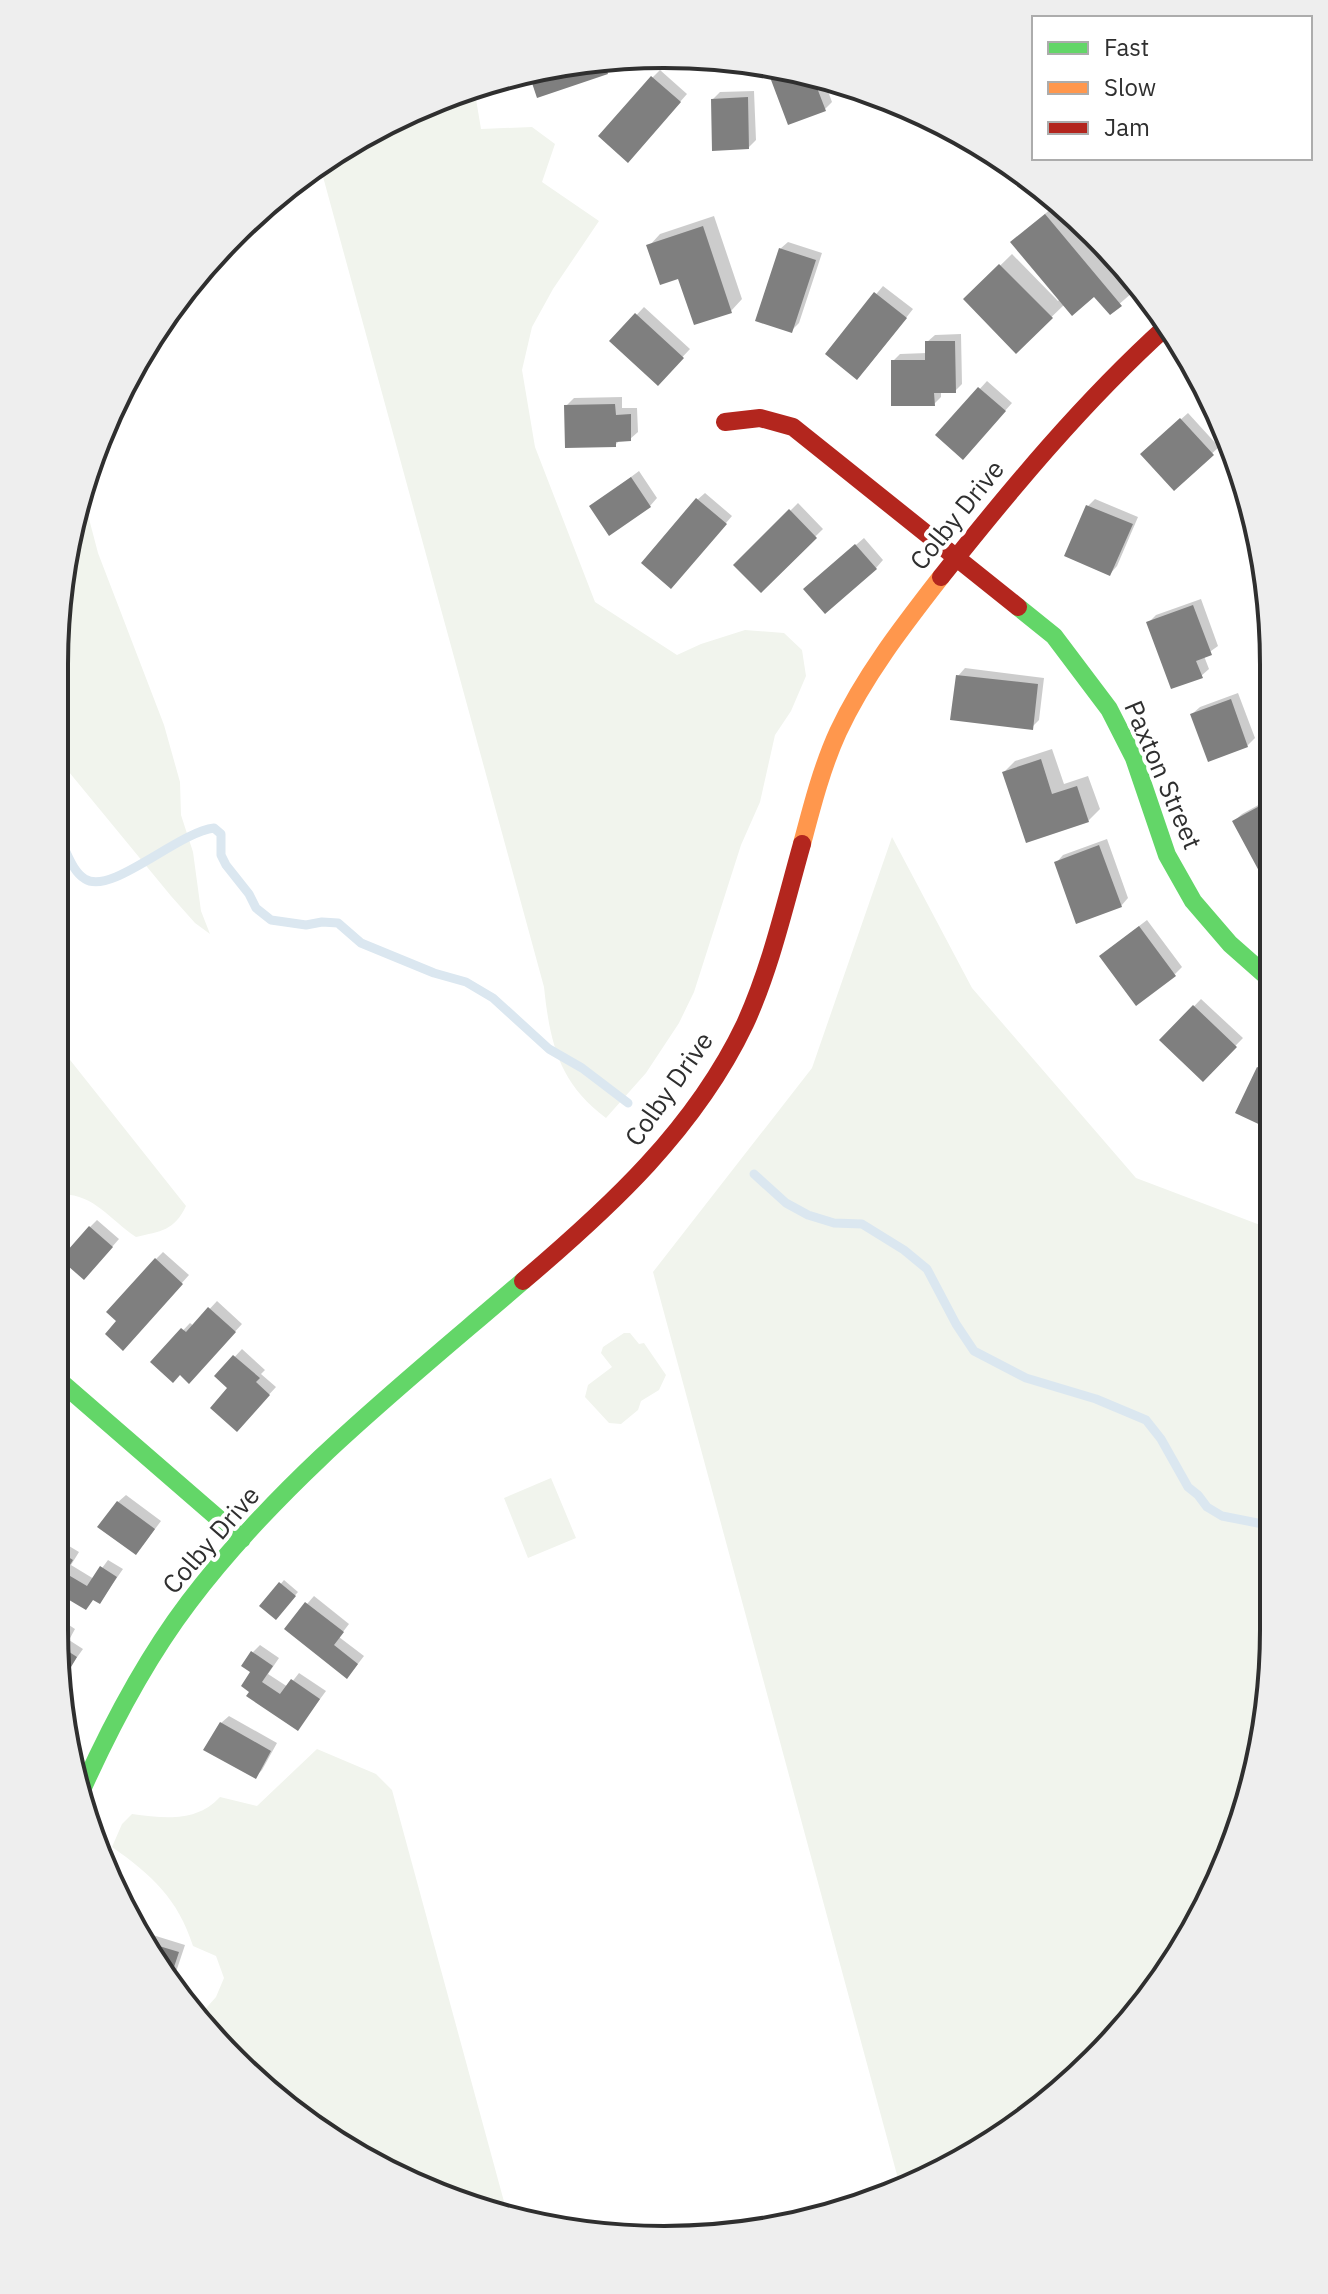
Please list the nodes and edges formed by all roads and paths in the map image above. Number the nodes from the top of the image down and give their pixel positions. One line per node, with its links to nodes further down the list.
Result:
1 (1160, 333): 3 (street, Colby Drive)
2 (725, 422): 3 (street, Paxton Street)
3 (956, 558): 4 (street, Paxton Street); 6 (street, Colby Drive)
4 (1260, 972)
5 (68, 1388): 6 (street)
6 (242, 1539): 7 (street, Colby Drive)
7 (87, 1779)

